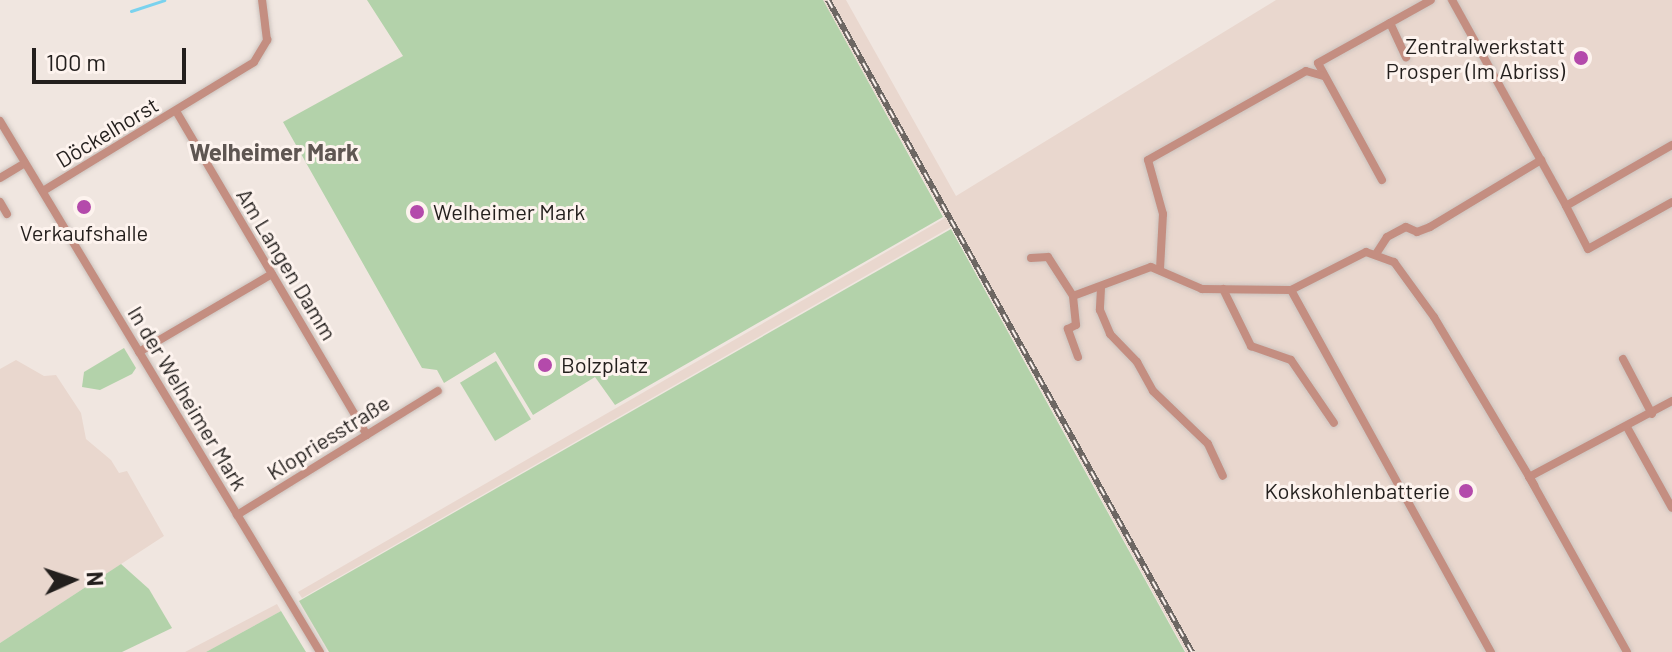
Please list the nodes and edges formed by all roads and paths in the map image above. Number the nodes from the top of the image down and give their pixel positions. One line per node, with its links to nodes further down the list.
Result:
1 (262, 0): 7 (street, Döckelhorst)
2 (1431, 0): 4 (street)
3 (1452, 0): 10 (street)
4 (1390, 23): 5 (street); 6 (street)
5 (1406, 57)
6 (1324, 76): 13 (street); 21 (street)
7 (176, 111): 14 (street, Döckelhorst); 22 (street, Am Langen Damm)
8 (0, 121): 11 (street, In der Welheimer Mark)
9 (1672, 145): 17 (street)
10 (1541, 160): 17 (street); 19 (street)
11 (25, 163): 12 (street); 14 (street, In der Welheimer Mark)
12 (0, 178)
13 (1382, 180)
14 (43, 191): 27 (street, In der Welheimer Mark)
15 (0, 202): 18 (street)
16 (1672, 202): 17 (street)
17 (1566, 206)
18 (7, 214)
19 (1376, 254): 25 (street); 37 (street)
20 (1031, 258): 26 (street)
21 (1160, 269): 23 (street); 24 (street)
22 (272, 274): 27 (street); 35 (street, Am Langen Damm)
23 (1101, 288): 26 (street); 36 (street)
24 (1223, 289): 25 (street); 33 (street)
25 (1291, 290): 41 (street)
26 (1073, 296): 28 (street)
27 (139, 352): 39 (street, In der Welheimer Mark)
28 (1078, 357)
29 (1623, 359): 32 (street)
30 (438, 391): 35 (street, Klopriesstraße)
31 (1672, 401): 32 (street)
32 (1652, 414): 34 (street)
33 (1334, 423)
34 (1628, 429): 37 (street); 38 (street)
35 (367, 435): 39 (street, Klopriesstraße)
36 (1223, 476)
37 (1534, 485): 42 (street)
38 (1672, 508)
39 (237, 515): 40 (street, In der Welheimer Mark)
40 (320, 652)
41 (1491, 652)
42 (1627, 652)

